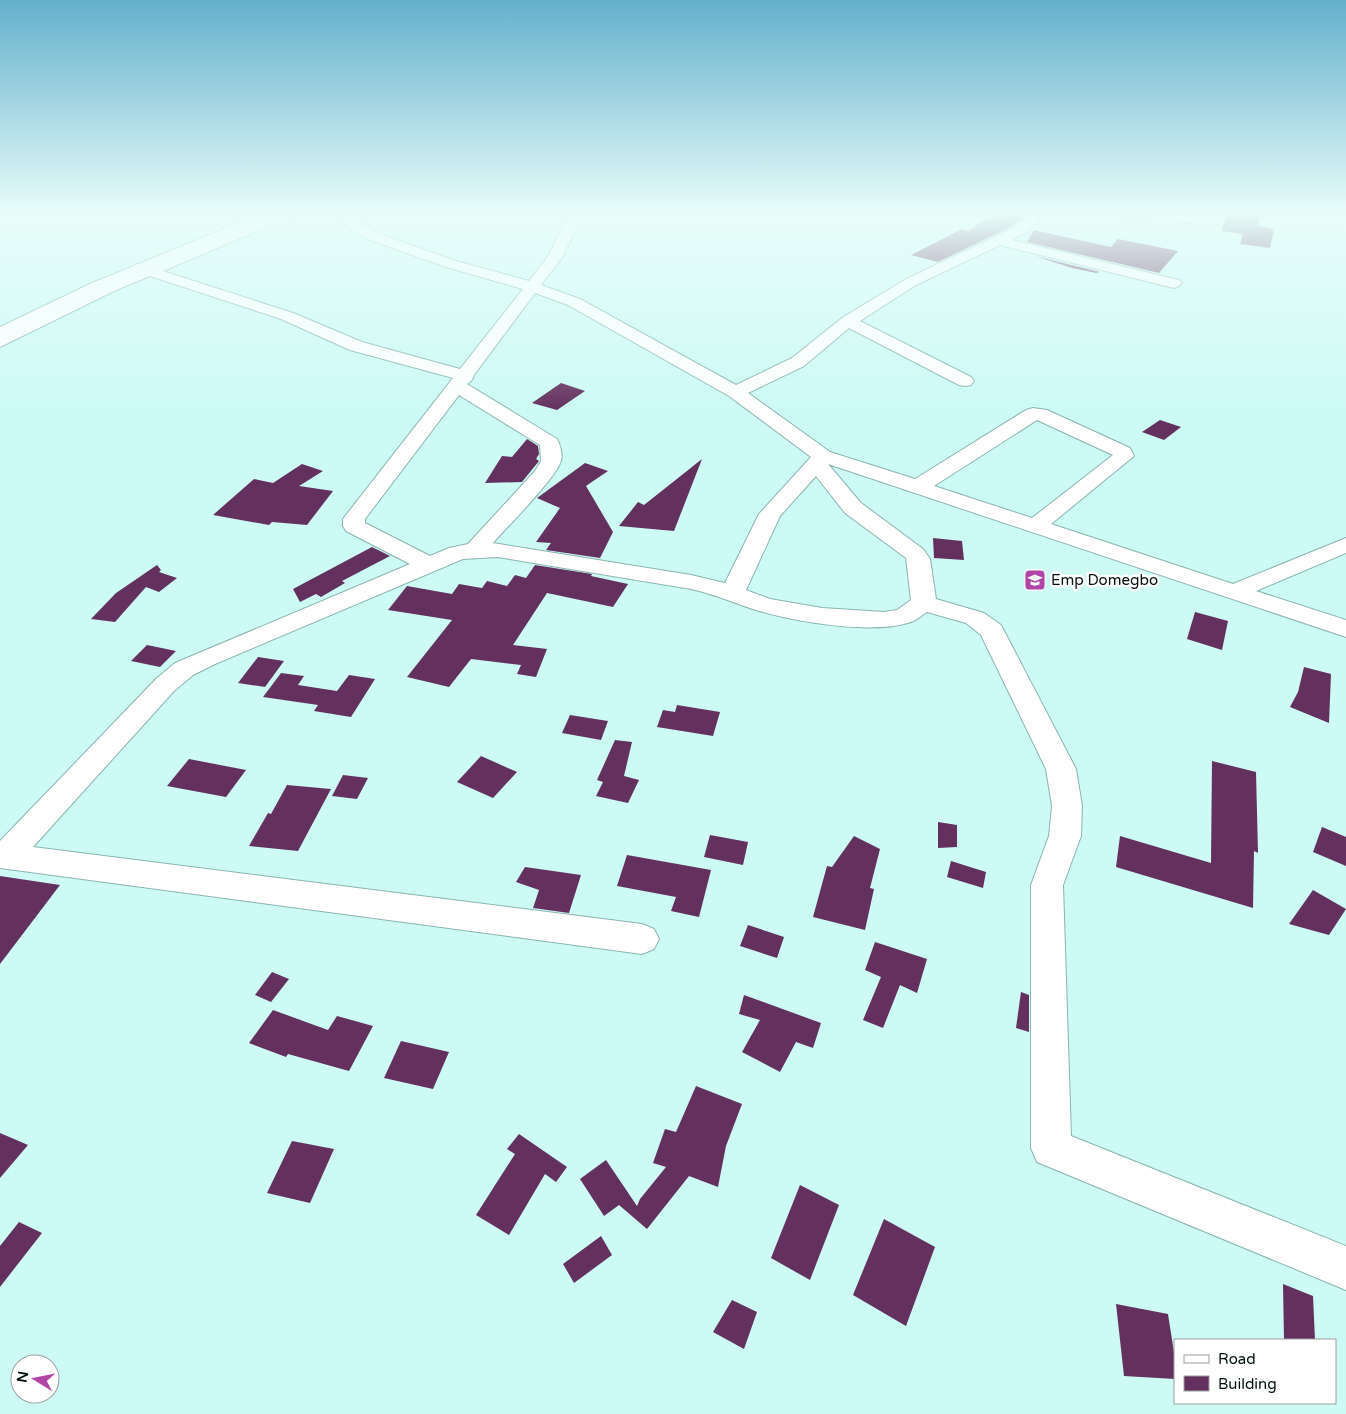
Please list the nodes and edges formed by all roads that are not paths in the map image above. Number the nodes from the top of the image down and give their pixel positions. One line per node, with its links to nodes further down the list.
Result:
1 (122, 278): 11 (main road)
2 (128, 278): 12 (main road)
3 (169, 278): 13 (main road)
4 (501, 278): 9 (main road)
5 (540, 278): 9 (main road)
6 (919, 278): 10 (main road)
7 (1153, 278): 8 (main road)
8 (1174, 283)
9 (533, 287): 13 (main road); 15 (main road)
10 (848, 321): 14 (main road); 15 (main road)
11 (0, 334)
12 (0, 342)
13 (462, 381): 20 (main road); 21 (main road)
14 (965, 381)
15 (735, 392): 16 (main road)
16 (820, 460): 17 (main road); 23 (main road); 24 (main road)
17 (917, 487): 18 (main road); 18 (main road)
18 (1036, 526): 22 (main road)
19 (1346, 545): 22 (main road)
20 (475, 550): 21 (main road); 23 (main road)
21 (427, 564): 26 (main road)
22 (1234, 592): 25 (main road)
23 (732, 594): 24 (main road)
24 (924, 603): 28 (main road)
25 (1346, 629)
26 (3, 855): 27 (main road)
27 (642, 939)
28 (1346, 1268)

